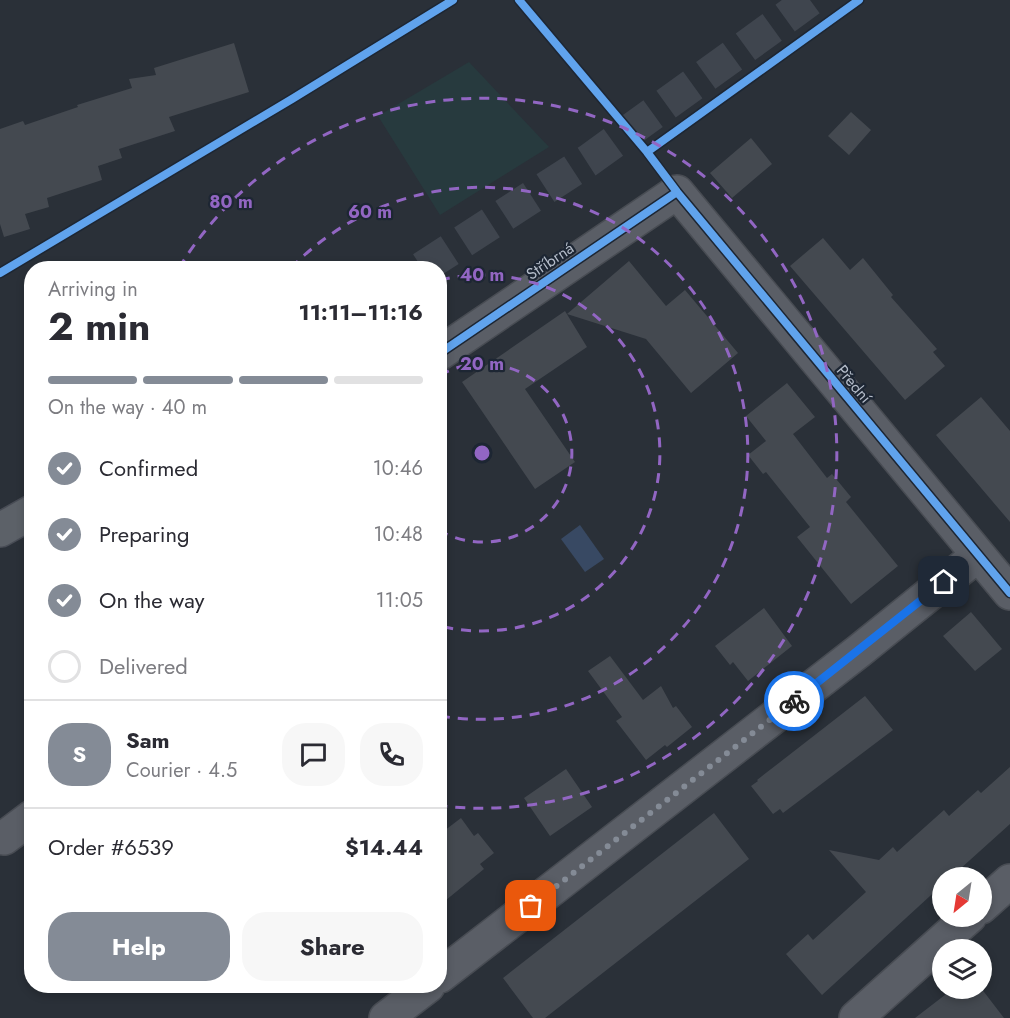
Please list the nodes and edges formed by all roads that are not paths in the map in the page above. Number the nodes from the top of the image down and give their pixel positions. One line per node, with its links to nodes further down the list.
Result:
1 (677, 192): 2 (street, Stříbrná); 5 (street, Přední)
2 (447, 348)
3 (24, 516): 4 (main road)
4 (0, 530)
5 (978, 555): 6 (street, Přední); 12 (street)
6 (1010, 593)
7 (24, 823): 8 (street)
8 (4, 838)
9 (1010, 881): 10 (street)
10 (992, 897)
11 (959, 927): 14 (street)
12 (447, 971)
13 (419, 993): 15 (street)
14 (870, 1014)
15 (386, 1018)

